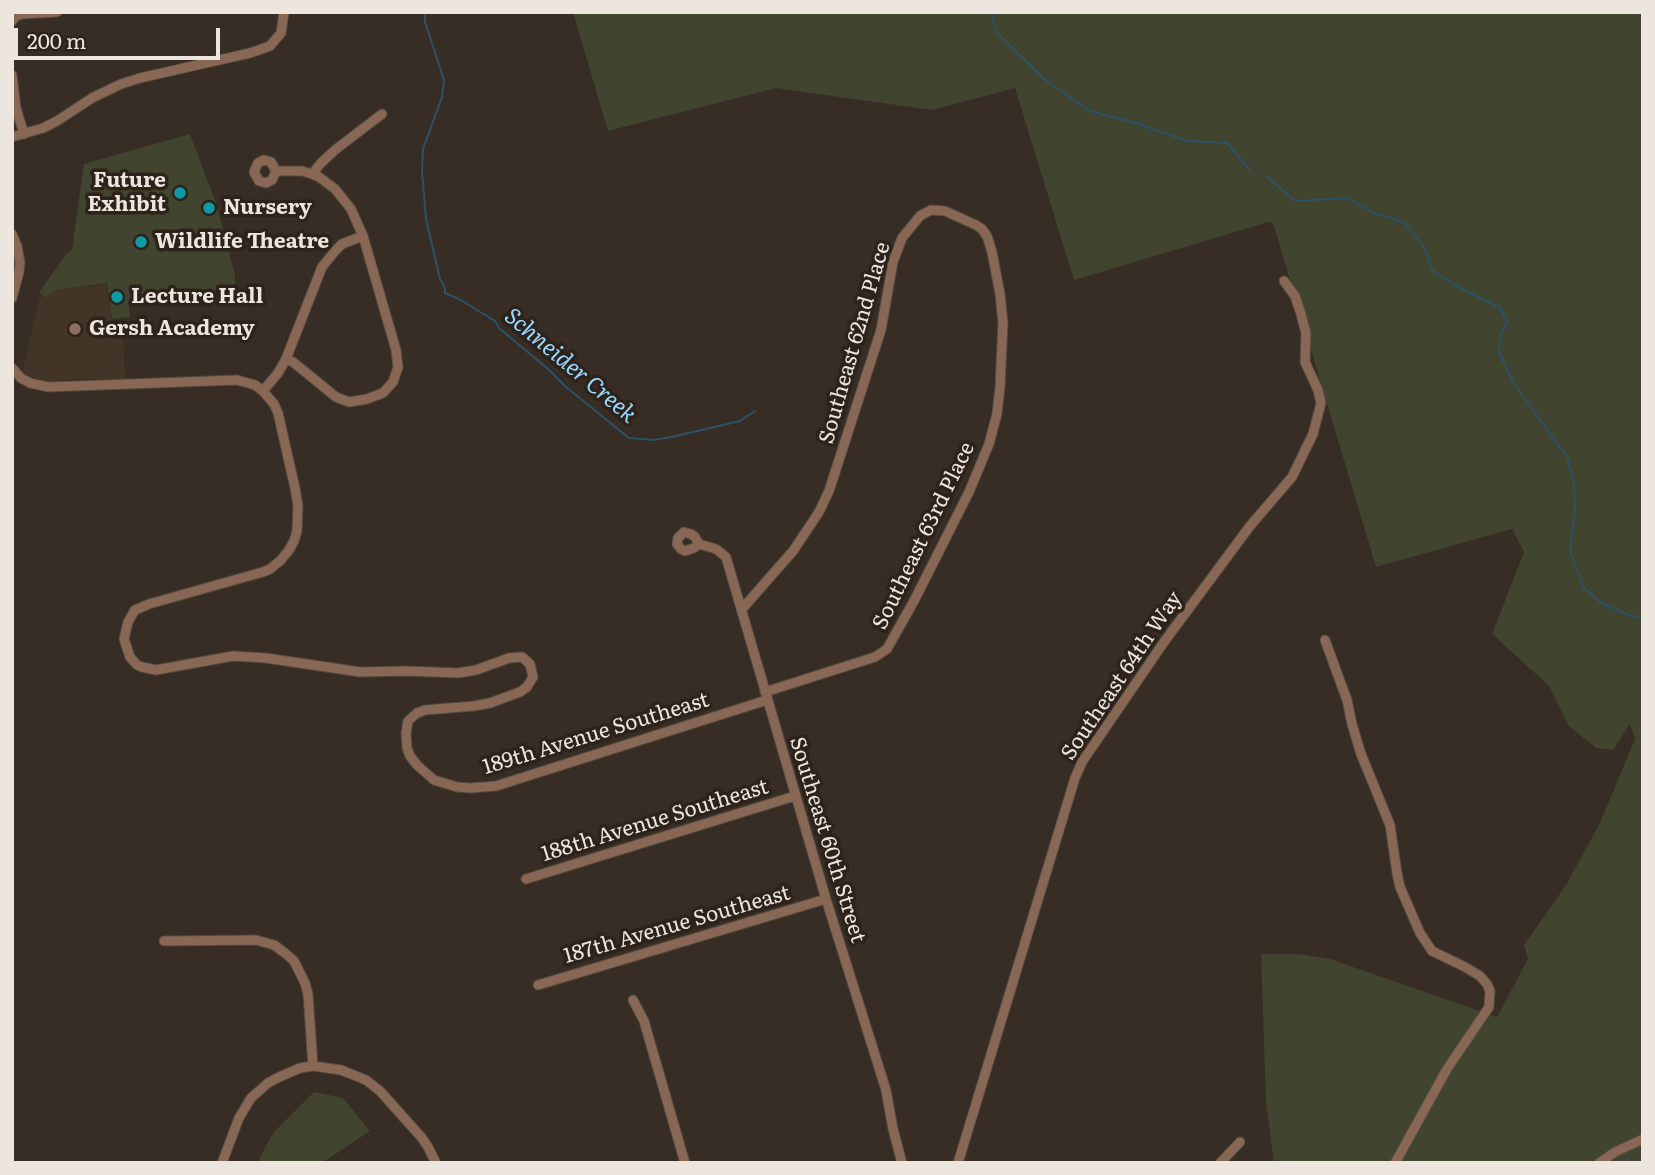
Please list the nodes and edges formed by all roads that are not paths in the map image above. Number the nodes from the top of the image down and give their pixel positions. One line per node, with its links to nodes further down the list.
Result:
1 (57, 12): 3 (street)
2 (284, 12): 7 (street)
3 (34, 13): 4 (street)
4 (16, 16)
5 (12, 75): 7 (street)
6 (382, 114): 10 (street)
7 (24, 134): 8 (street)
8 (12, 138)
9 (276, 171): 10 (street)
10 (313, 174): 13 (street)
11 (912, 226): 20 (street, Southeast 62nd Place); 22 (street, Southeast 63rd Place)
12 (12, 234): 15 (street)
13 (363, 236): 16 (street); 16 (street)
14 (1284, 281): 37 (street, Southeast 64th Way)
15 (12, 298)
16 (286, 359): 18 (street)
17 (12, 368): 18 (street)
18 (263, 391): 23 (street, 189th Avenue Southeast)
19 (699, 544): 20 (street, Southeast 60th Street)
20 (742, 609): 23 (street, Southeast 60th Street)
21 (1325, 640): 39 (street)
22 (887, 649): 23 (street, 189th Avenue Southeast)
23 (766, 696): 24 (street, Southeast 60th Street)
24 (795, 796): 25 (street, 188th Avenue Southeast); 26 (street, Southeast 60th Street)
25 (526, 879)
26 (826, 899): 28 (street, 187th Avenue Southeast); 36 (street, Southeast 60th Street)
27 (164, 941): 30 (street)
28 (538, 985)
29 (633, 1000): 35 (street)
30 (313, 1066): 33 (street); 34 (street)
31 (1643, 1139): 40 (street)
32 (1240, 1142): 38 (street)
33 (222, 1163)
34 (436, 1163)
35 (685, 1163)
36 (902, 1163)
37 (958, 1163)
38 (1220, 1163)
39 (1395, 1163)
40 (1600, 1163)

